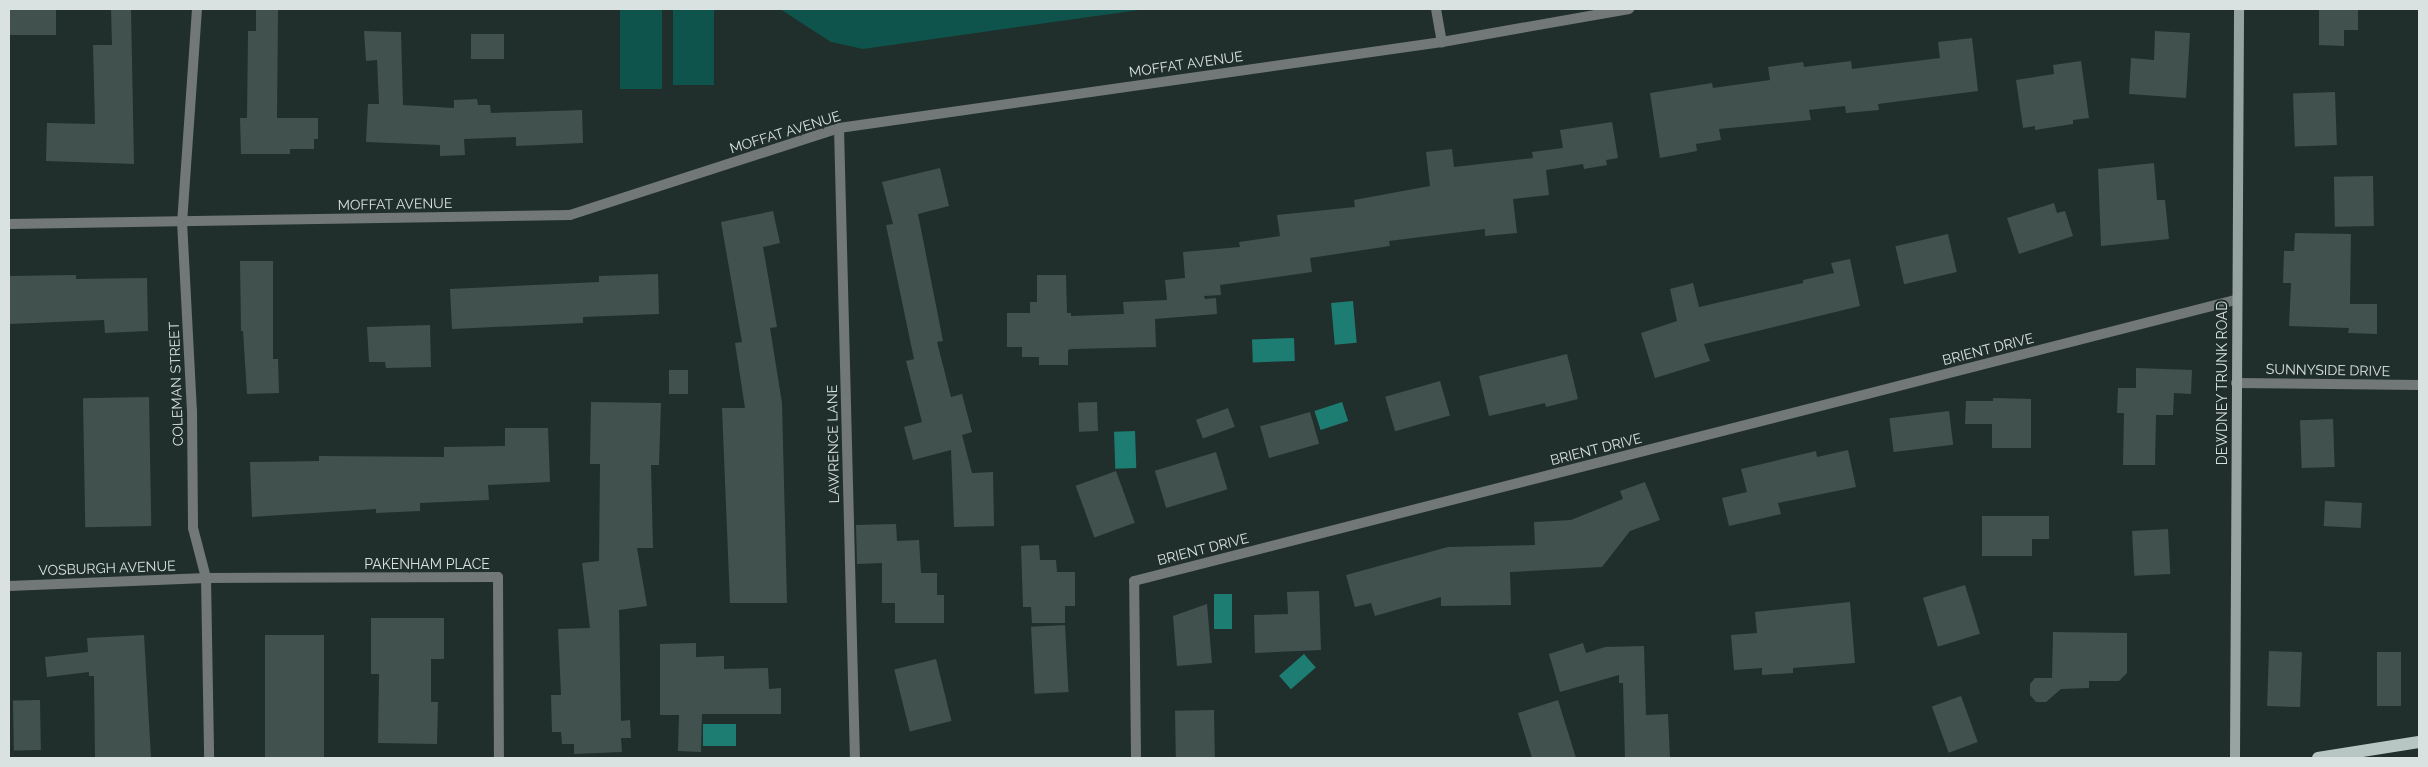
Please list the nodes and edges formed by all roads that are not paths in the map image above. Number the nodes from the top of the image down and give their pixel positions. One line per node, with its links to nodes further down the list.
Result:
1 (197, 9): 7 (street, COLEMAN STREET)
2 (1436, 9): 5 (street)
3 (1629, 9): 5 (street, MOFFAT AVENUE)
4 (2239, 9): 9 (main road, DEWDNEY TRUNK ROAD)
5 (1442, 42): 6 (street, MOFFAT AVENUE)
6 (840, 128): 7 (street, MOFFAT AVENUE); 17 (street, LAWRENCE LANE)
7 (182, 222): 8 (street, MOFFAT AVENUE); 12 (street, COLEMAN STREET)
8 (9, 224)
9 (2236, 300): 10 (main road, DEWDNEY TRUNK ROAD); 18 (street, BRIENT DRIVE)
10 (2236, 383): 11 (street, SUNNYSIDE DRIVE); 19 (main road, DEWDNEY TRUNK ROAD)
11 (2419, 386)
12 (206, 578): 13 (street, VOSBURGH AVENUE); 15 (street, COLEMAN STREET); 16 (street, PAKENHAM PLACE)
13 (9, 586)
14 (2419, 742): 20 (main road)
15 (209, 758)
16 (499, 758)
17 (855, 758)
18 (1136, 758)
19 (2235, 758)
20 (2318, 758)

